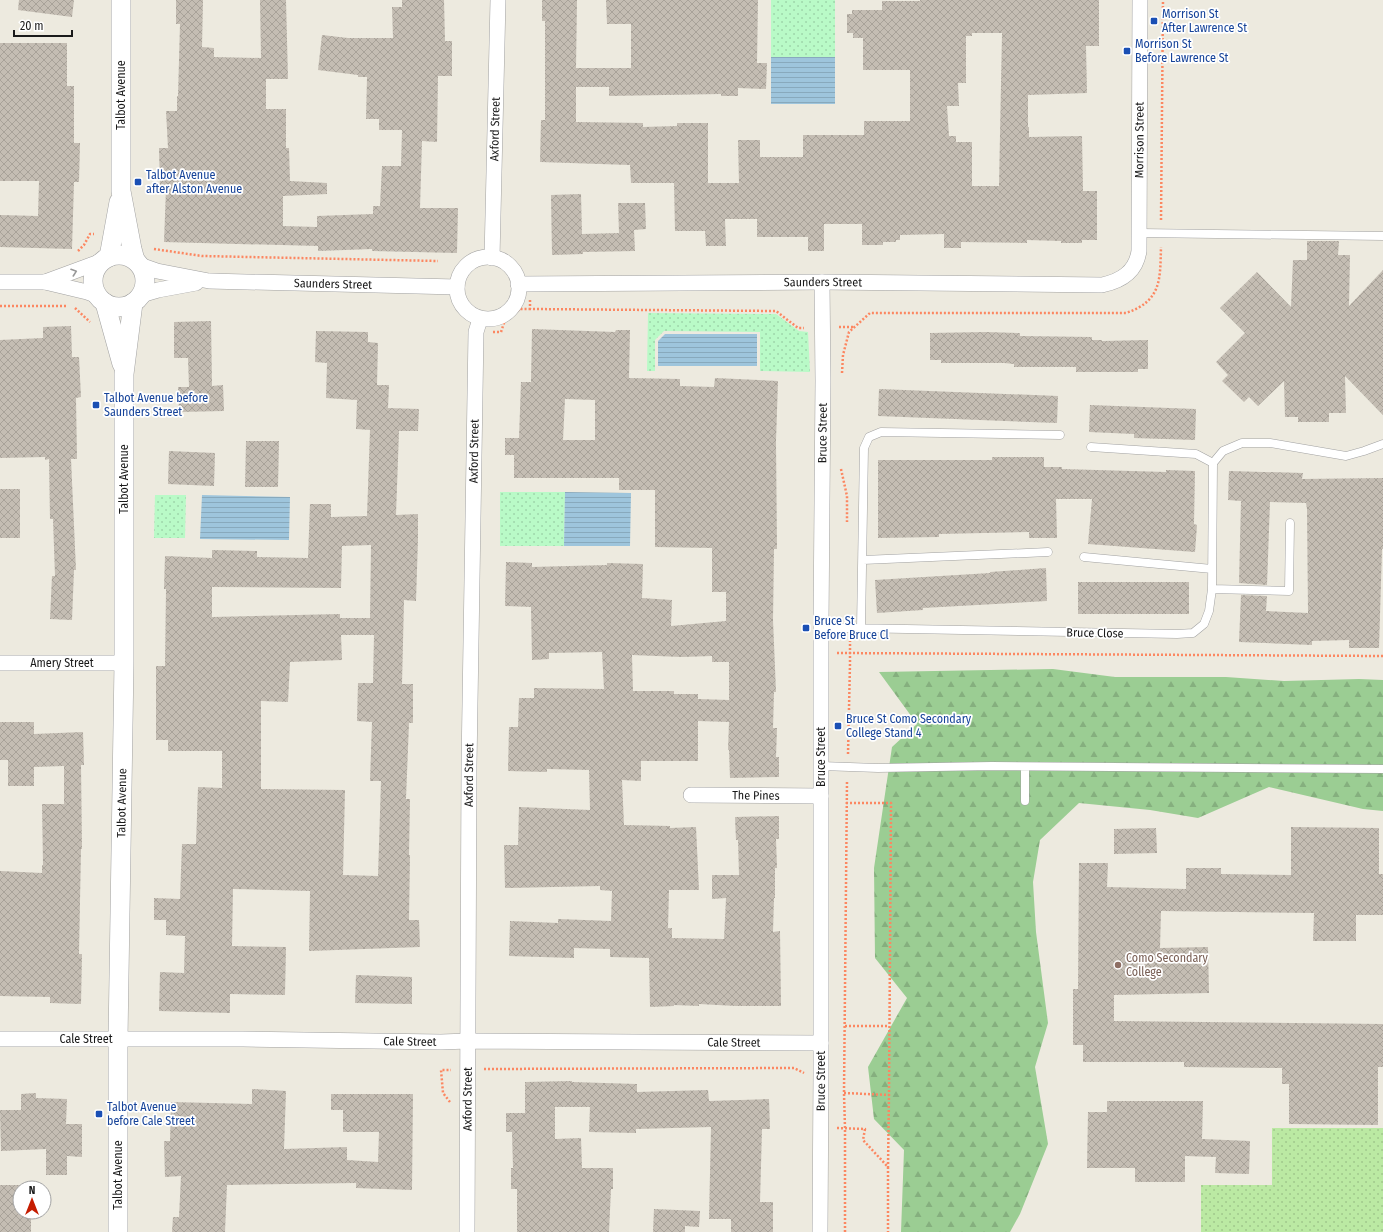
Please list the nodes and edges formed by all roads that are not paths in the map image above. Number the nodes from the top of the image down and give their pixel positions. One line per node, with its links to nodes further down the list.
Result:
1 (121, 0): 4 (street, Talbot Avenue)
2 (498, 0): 7 (street, Axford Street)
3 (1140, 0): 5 (street, Morrison Street)
4 (121, 191): 8 (street, Talbot Avenue); 9 (street, Talbot Avenue)
5 (1140, 233): 6 (lane); 10 (street, Morrison Street)
6 (1383, 236)
7 (492, 258): 15 (street); 16 (street)
8 (105, 259): 9 (street); 13 (street, one-way to 8); 17 (street)
9 (138, 263): 11 (street, Saunders Street); 18 (street)
10 (1126, 275): 14 (street, Saunders Street)
11 (209, 281): 16 (street, Saunders Street); 18 (street, Saunders Street)
12 (0, 282): 13 (street)
13 (45, 282): 17 (street)
14 (822, 282): 15 (street, Saunders Street); 31 (street, Bruce Street)
15 (524, 284): 19 (street)
16 (457, 287): 19 (street)
17 (101, 299): 18 (street); 20 (street, Talbot Avenue)
18 (137, 299): 20 (street, Talbot Avenue)
19 (480, 319): 43 (street, Axford Street)
20 (124, 374): 34 (street, Talbot Avenue)
21 (1060, 435): 28 (lane)
22 (1383, 444): 24 (lane)
23 (1091, 447): 24 (lane)
24 (1213, 463): 29 (lane, Bruce Close)
25 (1290, 523): 30 (lane)
26 (1048, 552): 28 (lane)
27 (1084, 557): 29 (lane)
28 (863, 560): 32 (lane)
29 (1212, 569): 30 (lane, Bruce Close)
30 (1212, 589): 32 (lane, Bruce Close)
31 (821, 625): 32 (lane, Bruce Close); 35 (street, Bruce Street)
32 (861, 628)
33 (0, 663): 34 (street, Amery Street)
34 (124, 664): 42 (street, Talbot Avenue)
35 (821, 766): 36 (lane); 39 (street, Bruce Street)
36 (1025, 766): 37 (lane); 40 (lane)
37 (1383, 769)
38 (691, 795): 39 (street, The Pines)
39 (821, 796): 44 (street, Bruce Street)
40 (1024, 801)
41 (0, 1039): 42 (street, Cale Street)
42 (118, 1039): 43 (street, Cale Street); 45 (street, Talbot Avenue)
43 (468, 1041): 44 (street, Cale Street); 46 (street, Axford Street)
44 (821, 1043): 47 (street, Bruce Street)
45 (118, 1232)
46 (467, 1232)
47 (820, 1232)

